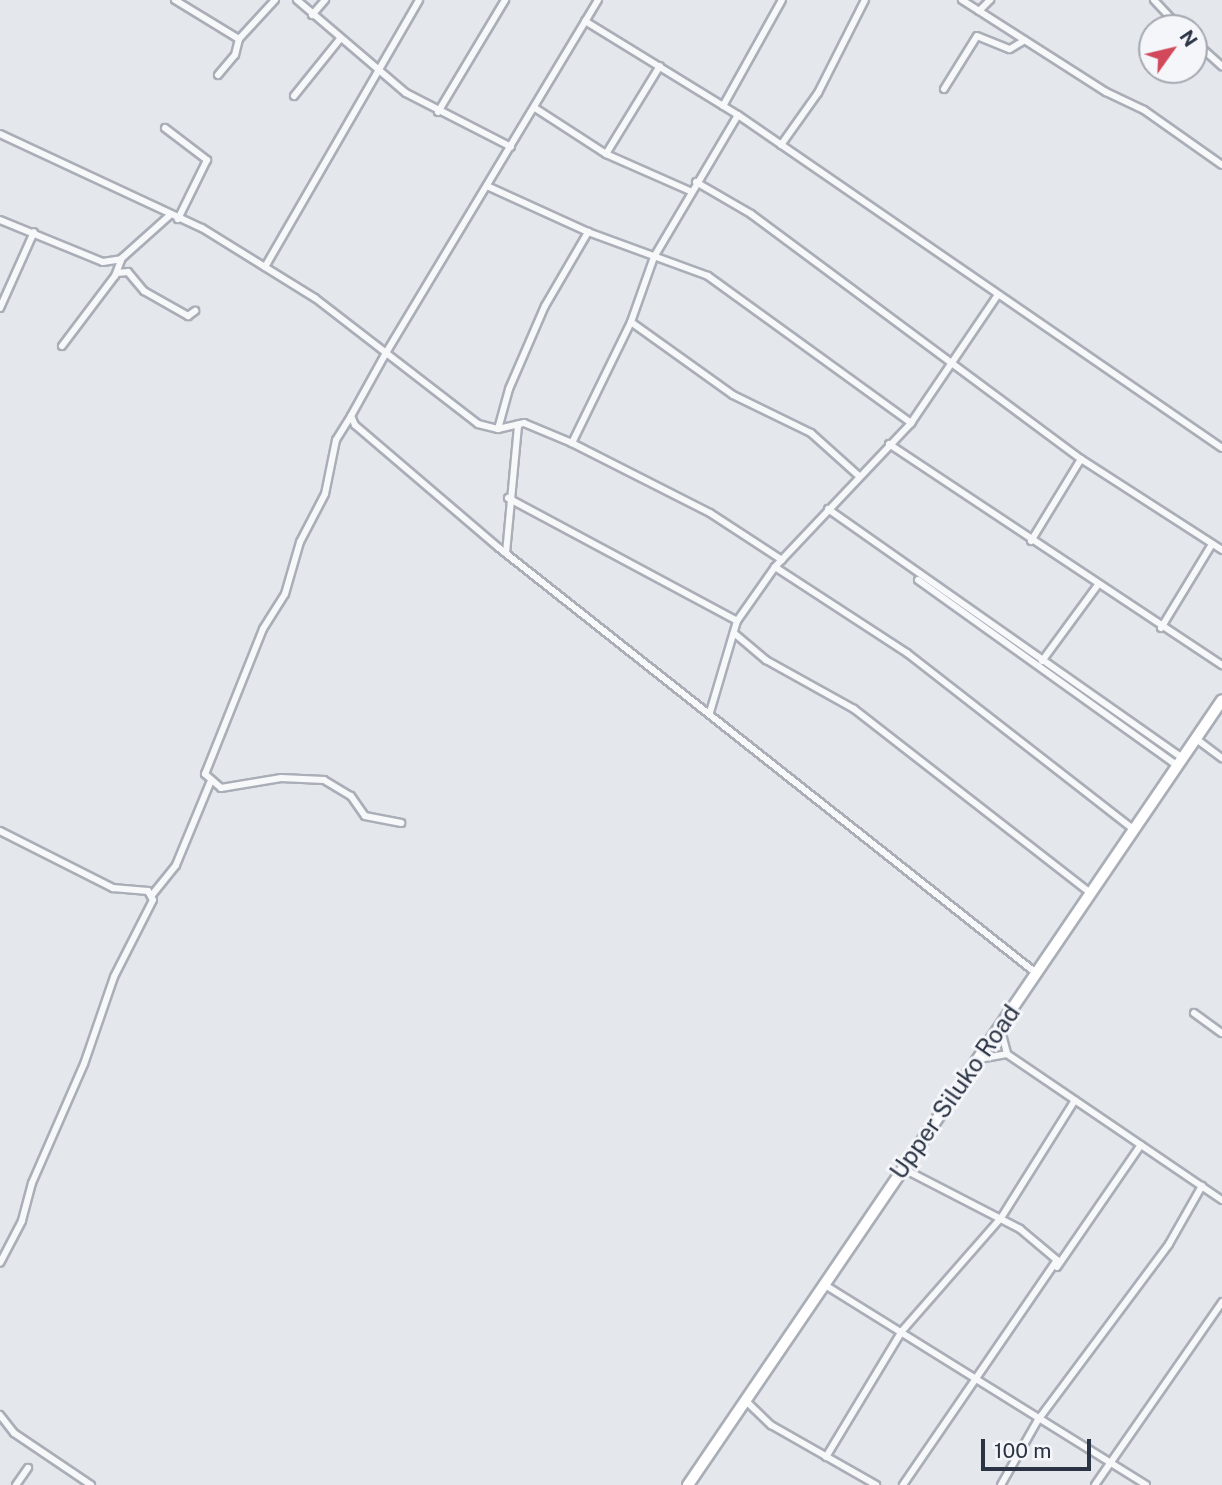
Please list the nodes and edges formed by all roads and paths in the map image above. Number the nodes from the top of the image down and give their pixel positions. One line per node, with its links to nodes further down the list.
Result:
1 (175, 0): 17 (street)
2 (275, 0): 17 (street)
3 (297, 0): 15 (street)
4 (325, 0): 15 (street)
5 (419, 0): 23 (street)
6 (505, 0): 29 (street)
7 (598, 0): 16 (street)
8 (782, 0): 27 (street)
9 (865, 0): 33 (street)
10 (962, 0): 13 (street)
11 (990, 0): 13 (street)
12 (1154, 0): 14 (street)
13 (979, 11): 19 (street)
14 (1167, 14)
15 (312, 15): 18 (street)
16 (585, 21): 21 (street); 28 (street)
17 (239, 39): 24 (street)
18 (340, 39): 23 (street); 26 (street)
19 (1025, 40): 25 (street); 36 (street)
20 (1208, 54): 22 (street)
21 (660, 66): 27 (street); 35 (street)
22 (1222, 66)
23 (377, 70): 29 (street); 47 (street)
24 (218, 75)
25 (944, 89)
26 (294, 96)
27 (723, 106): 30 (street)
28 (535, 108): 34 (street); 35 (street)
29 (438, 113): 34 (street)
30 (737, 115): 33 (street); 37 (street)
31 (165, 128): 41 (street)
32 (0, 134): 40 (street)
33 (781, 145): 49 (street)
34 (511, 147): 38 (street)
35 (606, 154): 39 (street)
36 (1222, 164)
37 (695, 182): 39 (street); 55 (street)
38 (487, 186): 44 (street); 54 (street)
39 (690, 191): 45 (street)
40 (169, 216): 41 (street); 46 (street)
41 (178, 219): 47 (street)
42 (0, 220): 43 (street)
43 (34, 232): 46 (street); 50 (street)
44 (588, 232): 45 (street); 59 (street)
45 (654, 257): 52 (street); 57 (street)
46 (122, 258): 48 (street)
47 (265, 267): 54 (street)
48 (116, 274): 51 (street); 53 (street)
49 (997, 296): 55 (street); 62 (street)
50 (0, 308)
51 (195, 311)
52 (631, 322): 60 (street); 64 (street)
53 (62, 346)
54 (387, 351): 56 (street); 59 (street)
55 (953, 362): 57 (street); 63 (street)
56 (351, 416): 70 (street); 85 (street)
57 (911, 423): 61 (street)
58 (517, 425): 59 (street); 60 (street); 65 (street)
59 (498, 429)
60 (572, 443): 71 (street)
61 (890, 444): 64 (street); 67 (street)
62 (1222, 448)
63 (1082, 459): 67 (street); 68 (street)
64 (859, 476): 66 (street)
65 (508, 498): 70 (street); 75 (street)
66 (828, 509): 71 (street); 78 (street)
67 (1031, 541): 74 (street)
68 (1212, 544): 69 (street); 76 (street)
69 (1222, 550)
70 (506, 554): 81 (street)
71 (782, 560): 72 (street)
72 (775, 567): 75 (street); 87 (street)
73 (918, 580): 78 (street)
74 (1099, 587): 76 (street); 78 (street)
75 (737, 621): 77 (street)
76 (1161, 628): 79 (street)
77 (734, 633): 81 (street); 89 (street)
78 (1043, 663): 84 (street)
79 (1222, 665)
80 (1222, 701): 82 (main road, Upper Siluko Road)
81 (710, 712): 91 (street)
82 (1195, 738): 83 (street); 84 (main road, Upper Siluko Road)
83 (1222, 758)
84 (1179, 761): 87 (main road, Upper Siluko Road)
85 (210, 783): 86 (street); 90 (street)
86 (401, 823)
87 (1132, 828): 89 (main road, Upper Siluko Road)
88 (0, 831): 90 (street)
89 (1088, 891): 91 (main road, Upper Siluko Road)
90 (152, 894): 103 (street)
91 (1036, 973): 93 (main road, Upper Siluko Road)
92 (1194, 1013): 94 (street)
93 (1000, 1027): 95 (street); 96 (main road, Upper Siluko Road)
94 (1222, 1033)
95 (1007, 1054): 96 (street); 97 (street)
96 (979, 1059): 99 (main road, Upper Siluko Road)
97 (1075, 1100): 98 (street); 102 (street)
98 (1141, 1145): 100 (street); 104 (street)
99 (902, 1168): 102 (street); 105 (main road, Upper Siluko Road)
100 (1202, 1186): 101 (street); 111 (street)
101 (1222, 1200)
102 (1000, 1218): 104 (street); 107 (street)
103 (0, 1264)
104 (1051, 1276): 108 (street)
105 (825, 1285): 107 (street); 109 (main road, Upper Siluko Road)
106 (1222, 1302): 113 (street)
107 (902, 1331): 108 (street); 112 (street)
108 (976, 1381): 111 (street); 119 (street)
109 (746, 1401): 112 (street); 117 (main road, Upper Siluko Road)
110 (0, 1415): 116 (street)
111 (1038, 1420): 113 (street); 120 (street)
112 (826, 1457): 118 (street)
113 (1109, 1464): 121 (street); 122 (street)
114 (28, 1468): 115 (street)
115 (16, 1485)
116 (91, 1485)
117 (688, 1485)
118 (876, 1485)
119 (903, 1485)
120 (1001, 1485)
121 (1095, 1485)
122 (1146, 1485)

